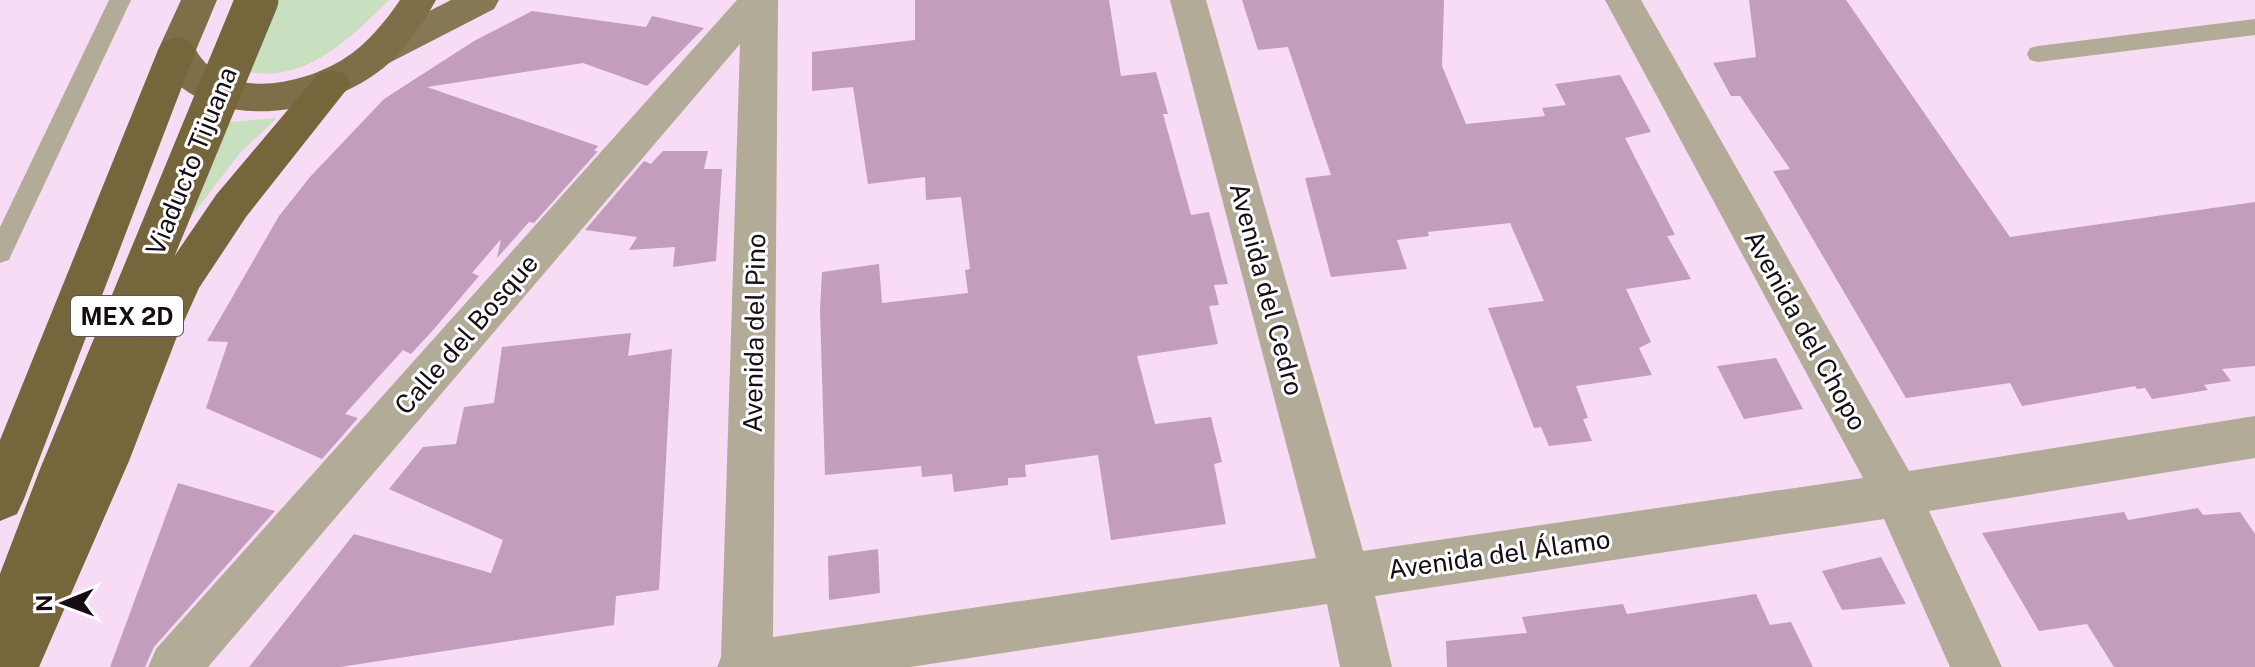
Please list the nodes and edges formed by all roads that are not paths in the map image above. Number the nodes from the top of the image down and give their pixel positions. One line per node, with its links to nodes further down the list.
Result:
1 (120, 0): 14 (lane)
2 (199, 0): 10 (highway, MEX 2D)
3 (257, 0): 19 (highway, Viaducto Tijuana / MEX 2D, bridge)
4 (418, 0): 11 (highway, MEX 2D)
5 (481, 0): 11 (main road)
6 (759, 0): 21 (street, Calle del Bosque); 22 (street, Avenida del Pino)
7 (1188, 0): 18 (street, Avenida del Cedro)
8 (1623, 0): 16 (street, Avenida del Chopo)
9 (2255, 27): 12 (lane)
10 (177, 50): 13 (highway, MEX 2D); 17 (highway, Viaducto Tijuana / MEX 2D)
11 (376, 54): 13 (highway, MEX 2D)
12 (2038, 54)
13 (332, 84): 20 (highway, MEX 2D)
14 (0, 253)
15 (2255, 437): 16 (street, Avenida del Álamo)
16 (1897, 495): 18 (street, Avenida del Álamo); 24 (street, Avenida del Chopo)
17 (0, 499)
18 (1346, 577): 22 (street, Avenida del Álamo); 23 (street, Avenida del Cedro)
19 (0, 634)
20 (13, 667)
21 (174, 667)
22 (746, 667)
23 (1366, 667)
24 (1976, 667)

